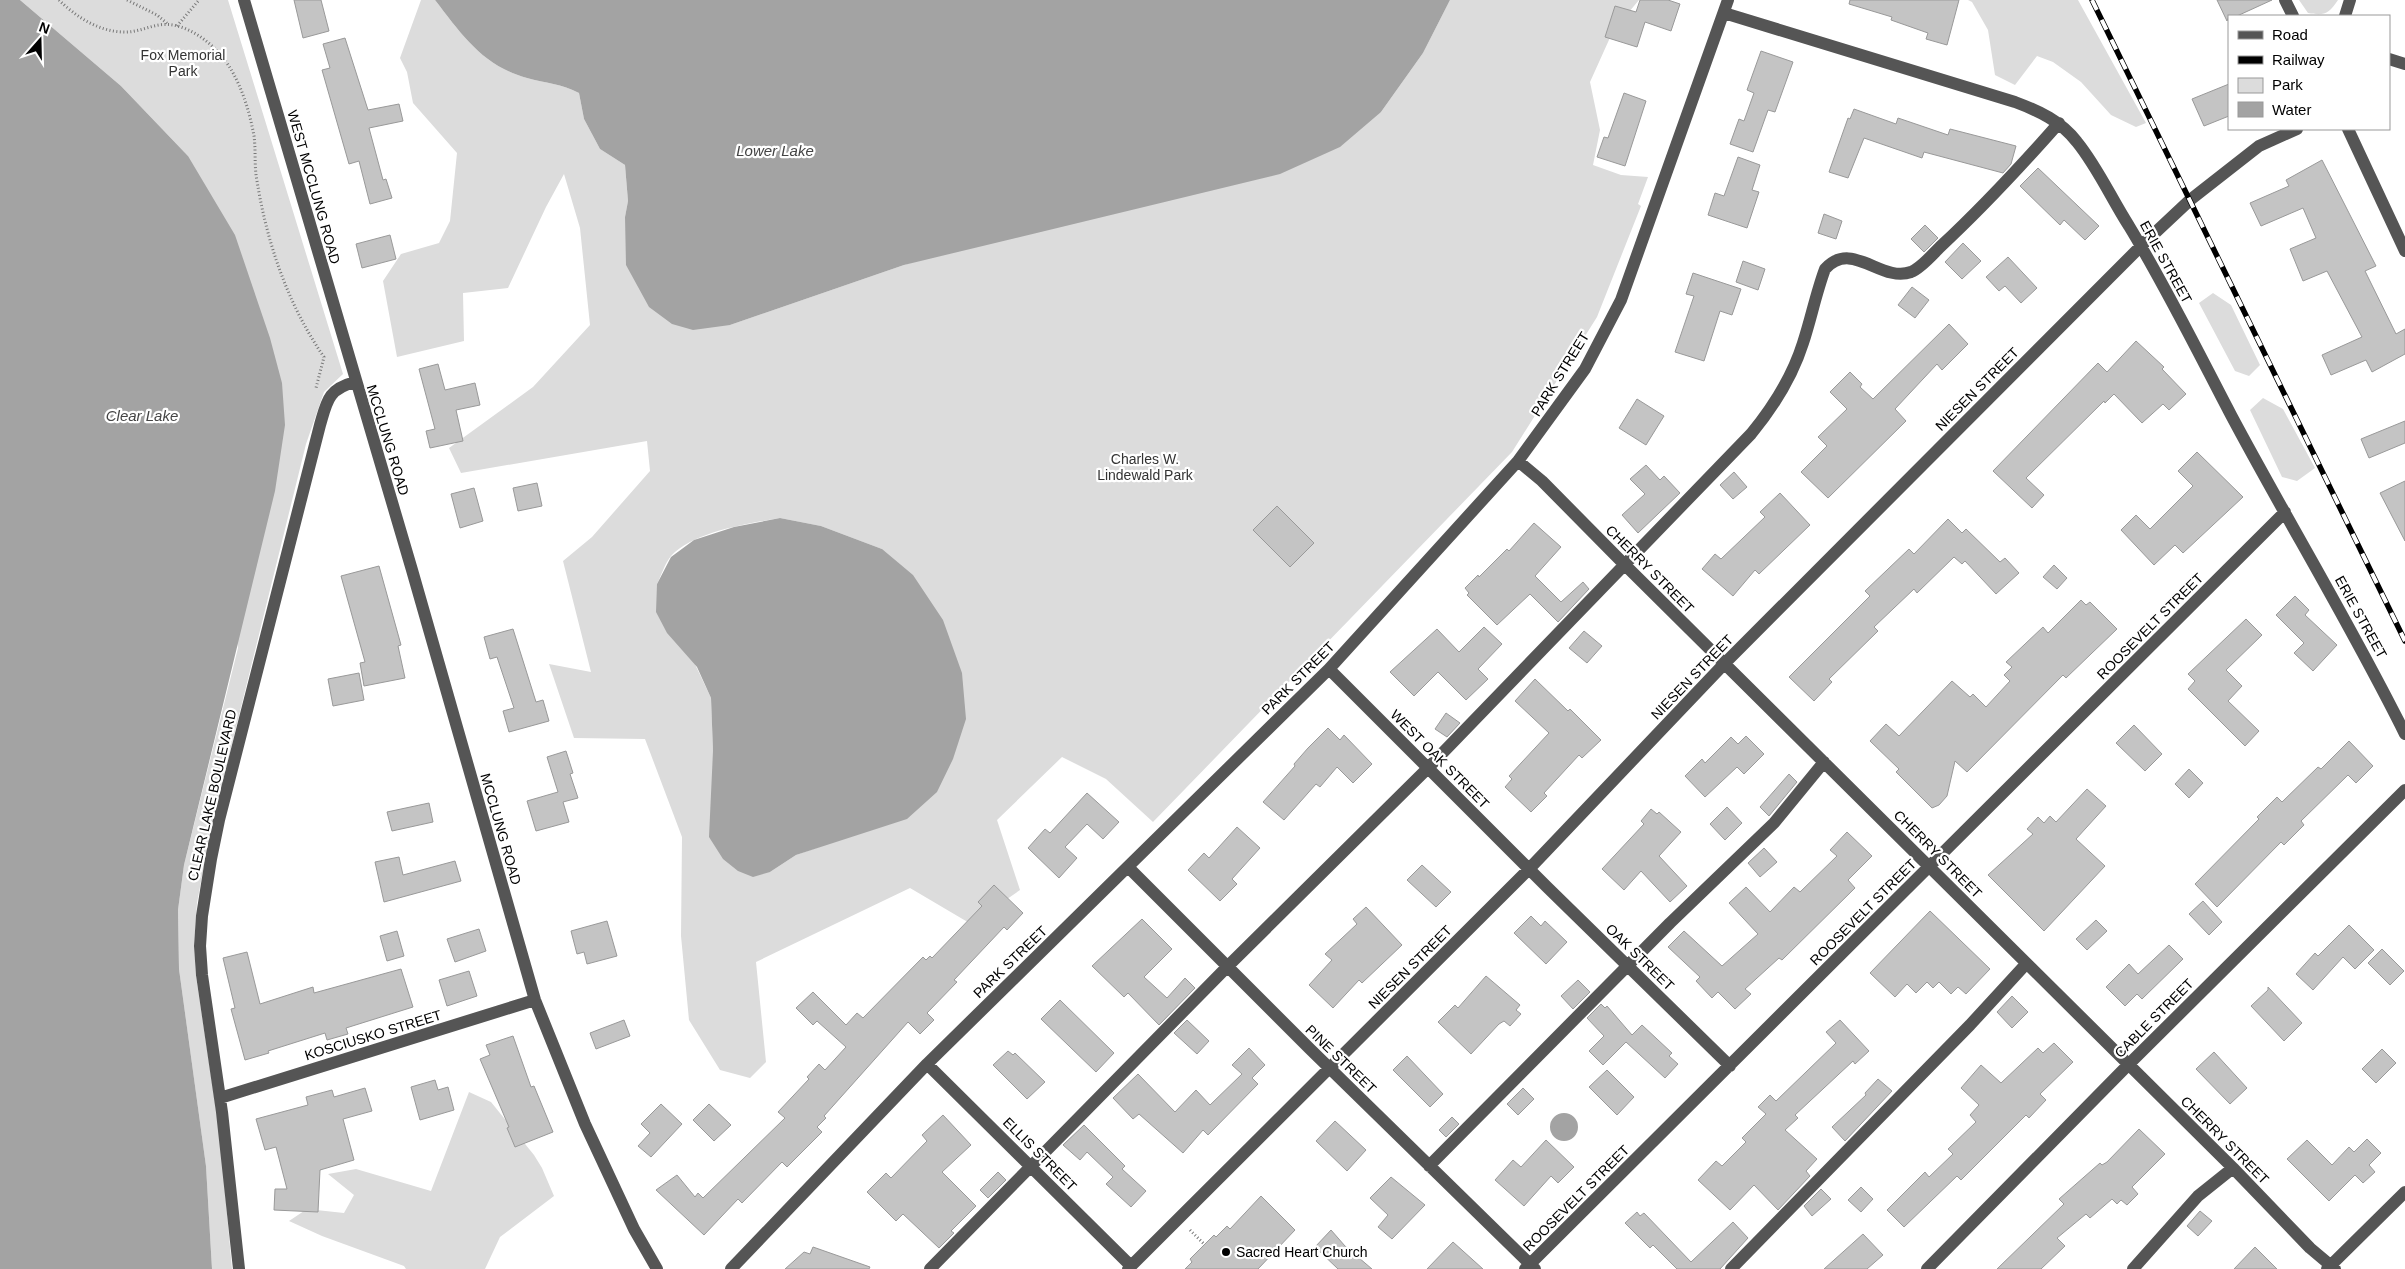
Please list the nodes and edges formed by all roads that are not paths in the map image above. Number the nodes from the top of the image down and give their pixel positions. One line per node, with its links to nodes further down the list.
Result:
1 (244, 0): 15 (street, WEST MCCLUNG ROAD)
2 (1728, 0): 5 (street, PARK STREET)
3 (2285, 0): 6 (street)
4 (2350, 0): 7 (street)
5 (1724, 13): 10 (street, ERIE STREET); 16 (street, PARK STREET)
6 (2292, 15)
7 (2344, 15)
8 (2390, 59): 9 (street)
9 (2405, 64)
10 (2059, 122): 13 (street, ERIE STREET); 18 (street)
11 (2295, 130): 13 (street, NIESEN STREET)
12 (2348, 130): 14 (street)
13 (2142, 245): 17 (street, ERIE STREET); 19 (street, NIESEN STREET)
14 (2405, 251)
15 (355, 382): 31 (street, MCCLUNG ROAD); 36 (street, CLEAR LAKE BOULEVARD)
16 (1518, 461): 18 (street, CHERRY STREET); 20 (street, PARK STREET)
17 (2285, 512): 21 (street, ERIE STREET); 25 (street, ROOSEVELT STREET)
18 (1624, 564): 19 (street, CHERRY STREET); 23 (street)
19 (1725, 663): 22 (street, CHERRY STREET); 27 (street, NIESEN STREET)
20 (1329, 669): 23 (street, WEST OAK STREET); 26 (street, PARK STREET)
21 (2405, 734)
22 (1824, 762): 25 (street, CHERRY STREET); 30 (street)
23 (1428, 768): 27 (street, WEST OAK STREET); 29 (street)
24 (2405, 790): 33 (street, CABLE STREET)
25 (1929, 867): 28 (street, CHERRY STREET); 34 (street, ROOSEVELT STREET)
26 (1129, 868): 29 (street, PINE STREET); 32 (street, PARK STREET)
27 (1529, 870): 30 (street, OAK STREET); 35 (street, NIESEN STREET)
28 (2026, 964): 33 (street, CHERRY STREET); 48 (street)
29 (1228, 966): 35 (street, PINE STREET); 38 (street)
30 (1627, 966): 34 (street, OAK STREET); 37 (street)
31 (535, 1000): 36 (street, KOSCIUSKO STREET); 45 (street, MCCLUNG ROAD)
32 (927, 1064): 38 (street, ELLIS STREET); 46 (street, PARK STREET)
33 (2128, 1065): 39 (street, CHERRY STREET); 49 (street, CABLE STREET)
34 (1730, 1066): 42 (street, ROOSEVELT STREET)
35 (1330, 1068): 37 (street, PINE STREET); 41 (street, NIESEN STREET)
36 (220, 1098): 44 (street, CLEAR LAKE BOULEVARD)
37 (1429, 1166): 42 (street, PINE STREET)
38 (1032, 1167): 41 (street, ELLIS STREET); 47 (street)
39 (2233, 1168): 43 (street, CHERRY STREET); 50 (street)
40 (2405, 1192): 43 (street)
41 (1130, 1267)
42 (1530, 1268)
43 (2331, 1268)
44 (239, 1269)
45 (657, 1269)
46 (731, 1269)
47 (930, 1269)
48 (1731, 1269)
49 (1927, 1269)
50 (2133, 1269)

